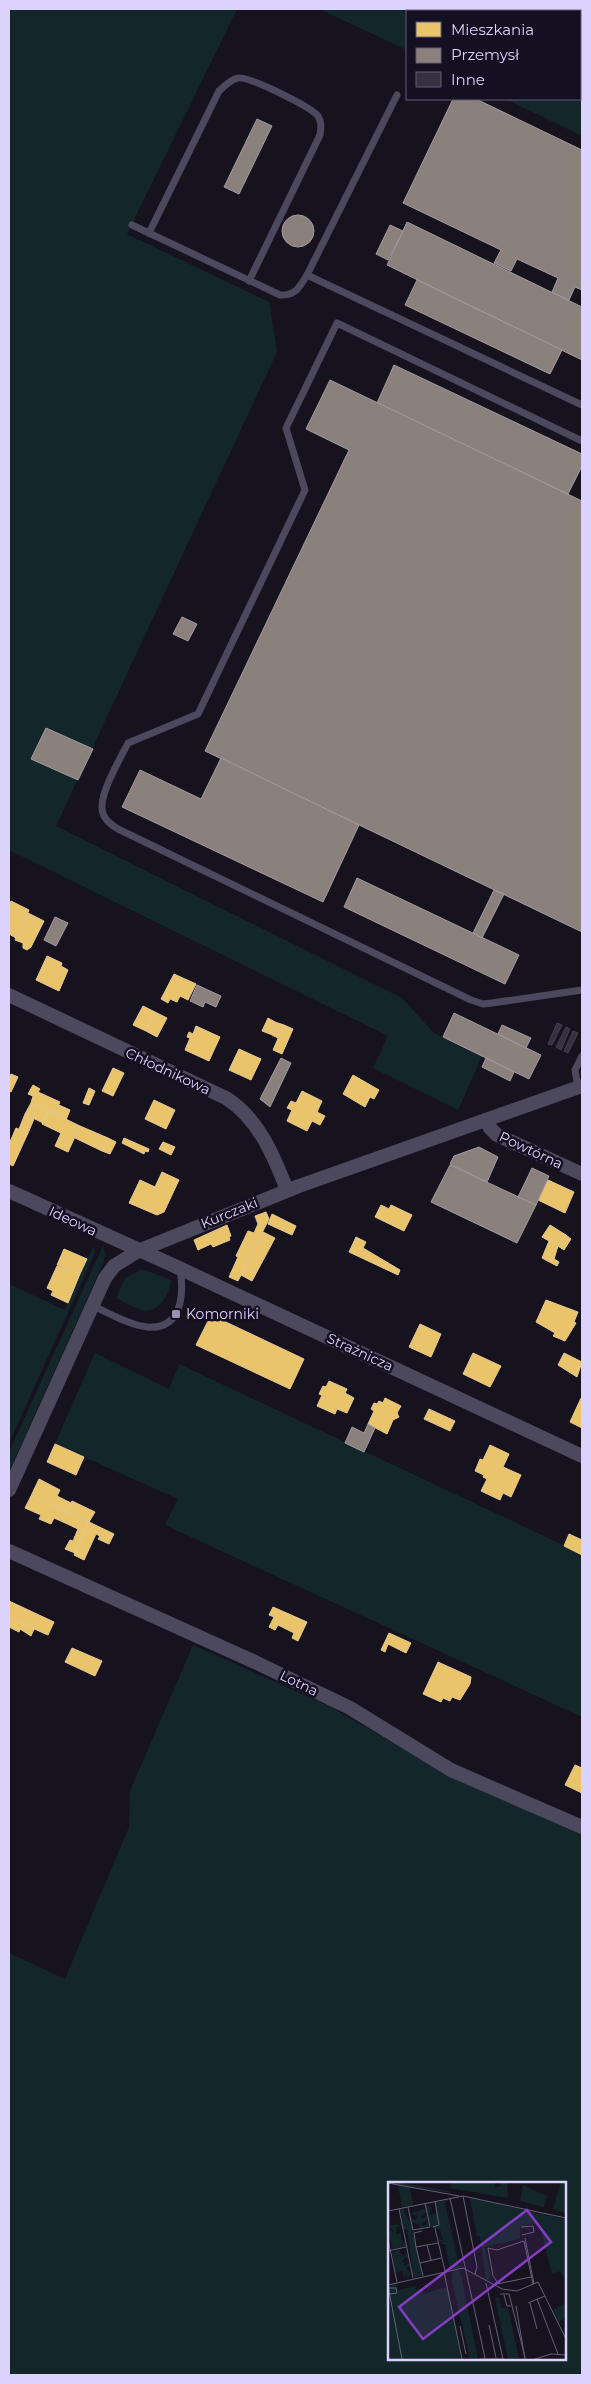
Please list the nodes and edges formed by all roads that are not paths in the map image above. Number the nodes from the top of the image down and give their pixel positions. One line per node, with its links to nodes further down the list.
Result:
1 (397, 95): 4 (lane)
2 (132, 224): 3 (lane)
3 (149, 232): 5 (lane); 5 (lane)
4 (307, 275): 5 (lane); 6 (lane)
5 (249, 281)
6 (582, 405)
7 (582, 441): 8 (lane)
8 (582, 990)
9 (9, 995): 14 (street, Chłodnikowa)
10 (582, 1056): 11 (lane)
11 (580, 1087): 12 (street, Kurczaki)
12 (486, 1120): 13 (street, Powtórna); 14 (street, Kurczaki)
13 (582, 1174)
14 (287, 1190): 16 (street, Kurczaki)
15 (9, 1191): 16 (street, Ideowa)
16 (138, 1251): 17 (street, Strażnicza); 18 (street, Kurczaki)
17 (180, 1268): 18 (lane); 19 (street, Strażnicza)
18 (93, 1306): 20 (street, Kurczaki)
19 (582, 1456)
20 (9, 1490)
21 (9, 1551): 22 (street, Lotna)
22 (582, 1827)

